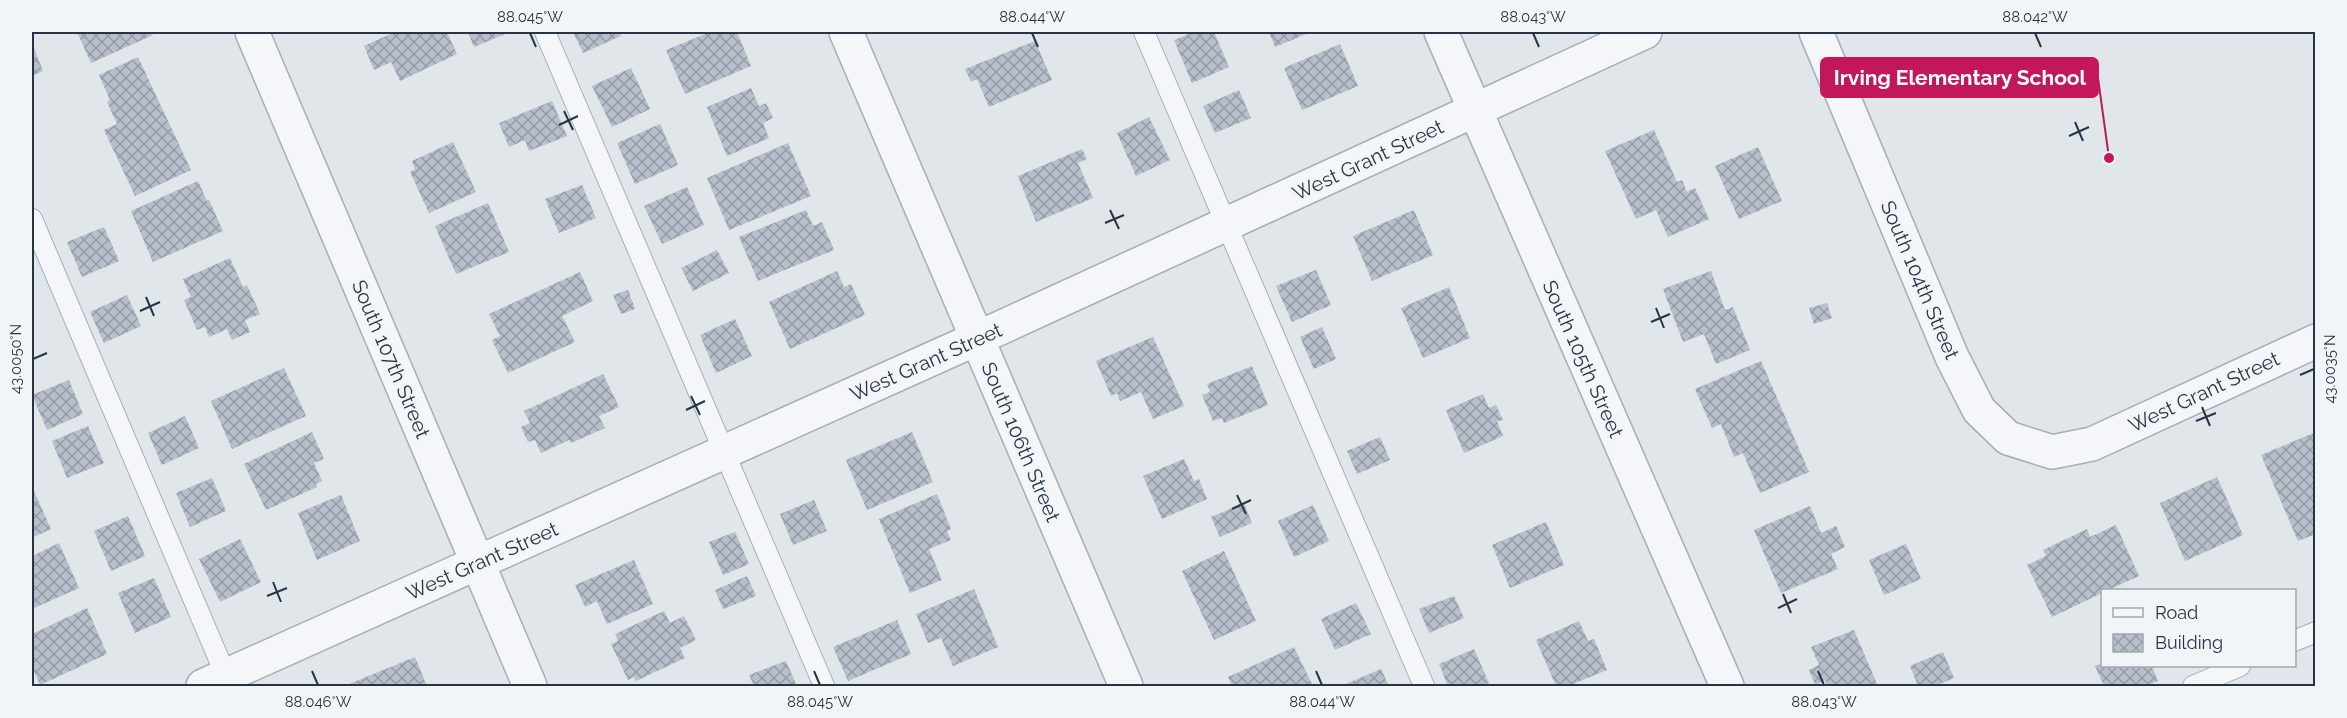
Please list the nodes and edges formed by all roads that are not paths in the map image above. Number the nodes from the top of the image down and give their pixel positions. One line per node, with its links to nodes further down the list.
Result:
1 (252, 32): 15 (street, South 107th Street)
2 (545, 32): 14 (lane)
3 (846, 32): 11 (street, South 106th Street)
4 (1144, 32): 10 (lane)
5 (1441, 32): 8 (street, South 105th Street)
6 (1645, 32): 8 (street, West Grant Street)
7 (1816, 32): 13 (street, South 104th Street)
8 (1475, 111): 10 (street, West Grant Street); 24 (street, South 105th Street)
9 (32, 219): 19 (lane)
10 (1226, 225): 11 (street, West Grant Street); 23 (lane)
11 (976, 339): 14 (street, West Grant Street); 22 (street, South 106th Street)
12 (2316, 341): 13 (street, West Grant Street)
13 (2092, 444)
14 (724, 452): 15 (street, West Grant Street); 21 (lane)
15 (477, 563): 19 (street, West Grant Street); 20 (street, South 107th Street)
16 (2316, 632): 17 (lane)
17 (2296, 641)
18 (2238, 667): 25 (lane)
19 (220, 683)
20 (530, 687)
21 (824, 687)
22 (1126, 687)
23 (1424, 687)
24 (1727, 687)
25 (2193, 687)

